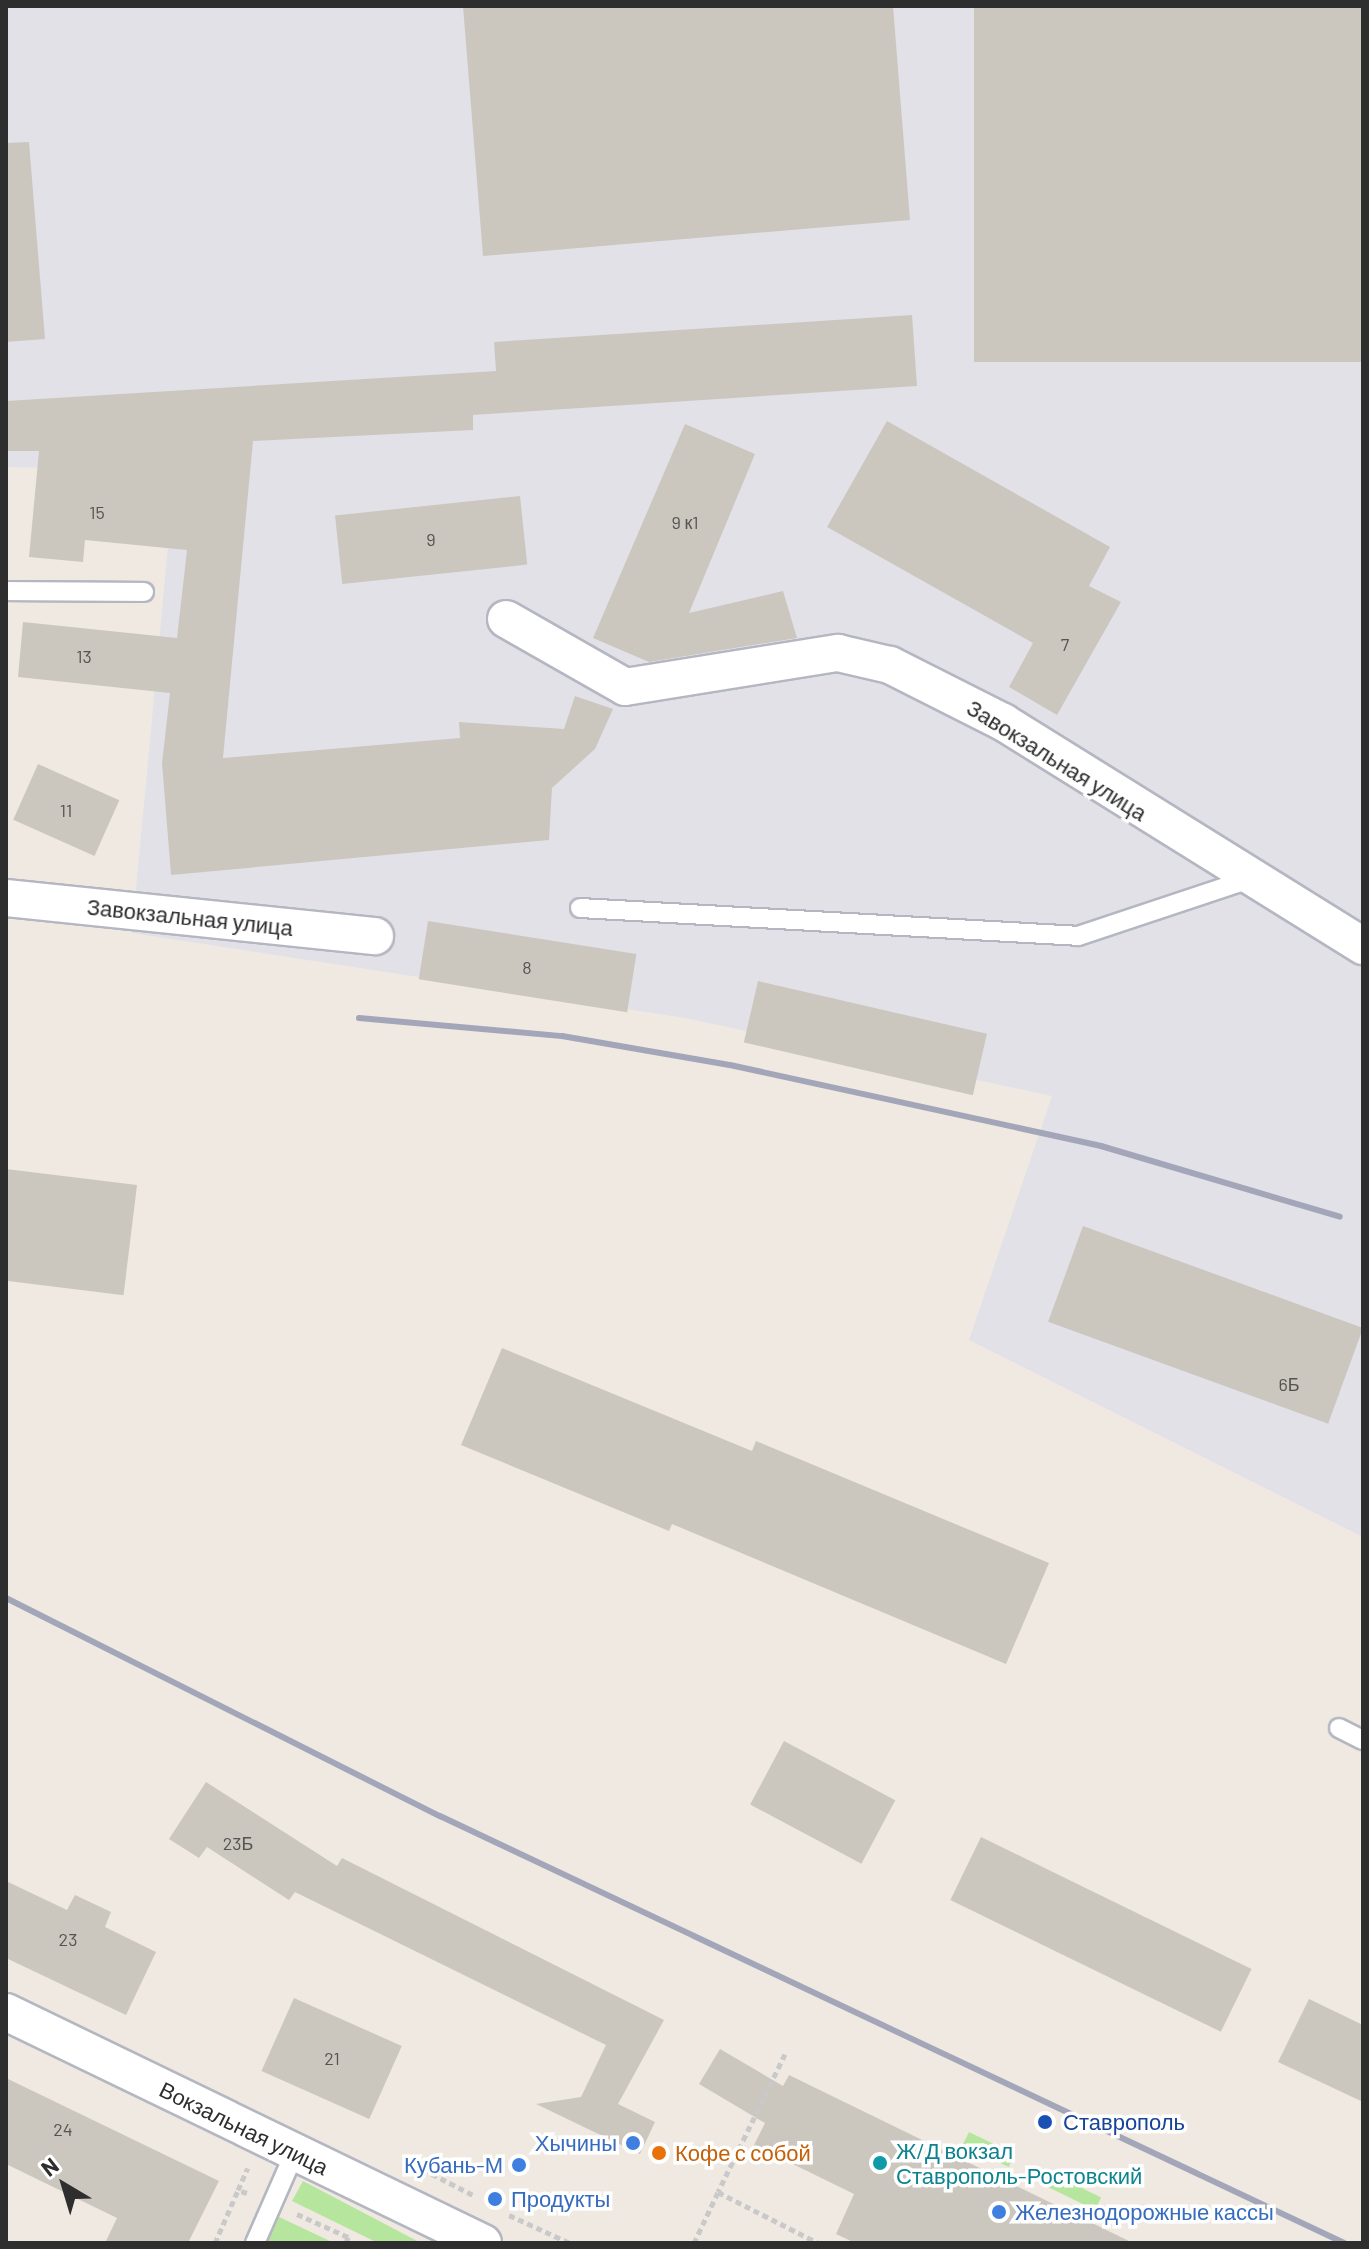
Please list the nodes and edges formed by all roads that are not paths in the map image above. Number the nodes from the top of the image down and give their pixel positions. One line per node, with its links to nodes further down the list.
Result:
1 (6, 591): 2 (lane)
2 (144, 592)
3 (506, 619): 4 (street, Завокзальная улица)
4 (1249, 879): 6 (lane); 8 (street, Завокзальная улица)
5 (6, 898): 7 (street, Завокзальная улица)
6 (580, 908)
7 (375, 936)
8 (1363, 946)
9 (1339, 1728): 10 (lane)
10 (1363, 1740)
11 (6, 2012): 12 (street, Вокзальная улица)
12 (295, 2152): 13 (lane); 14 (street, Вокзальная улица)
13 (255, 2243)
14 (483, 2243)

